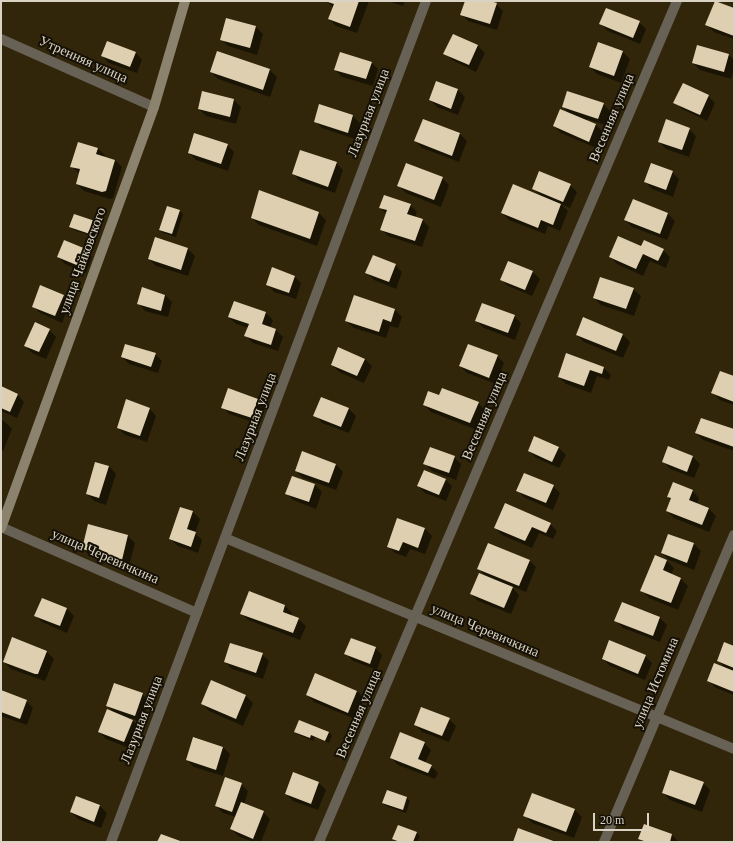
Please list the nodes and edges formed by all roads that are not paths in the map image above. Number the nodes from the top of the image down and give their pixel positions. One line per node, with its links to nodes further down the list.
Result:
1 (185, 1): 5 (main road, улица Чайковского)
2 (426, 1): 8 (street, Лазурная улица)
3 (677, 1): 10 (street, Весенняя улица)
4 (1, 39): 5 (street, Утренняя улица)
5 (154, 107): 6 (main road, улица Чайковского)
6 (1, 527): 9 (street, улица Черевичкина)
7 (734, 535): 11 (street, улица Истомина)
8 (226, 538): 9 (street, Лазурная улица); 10 (street, улица Черевичкина)
9 (197, 613): 13 (street, Лазурная улица)
10 (415, 617): 11 (street, улица Черевичкина); 14 (street, Весенняя улица)
11 (657, 717): 12 (street, улица Черевичкина); 15 (street, улица Истомина)
12 (734, 749)
13 (111, 842)
14 (319, 842)
15 (604, 842)

